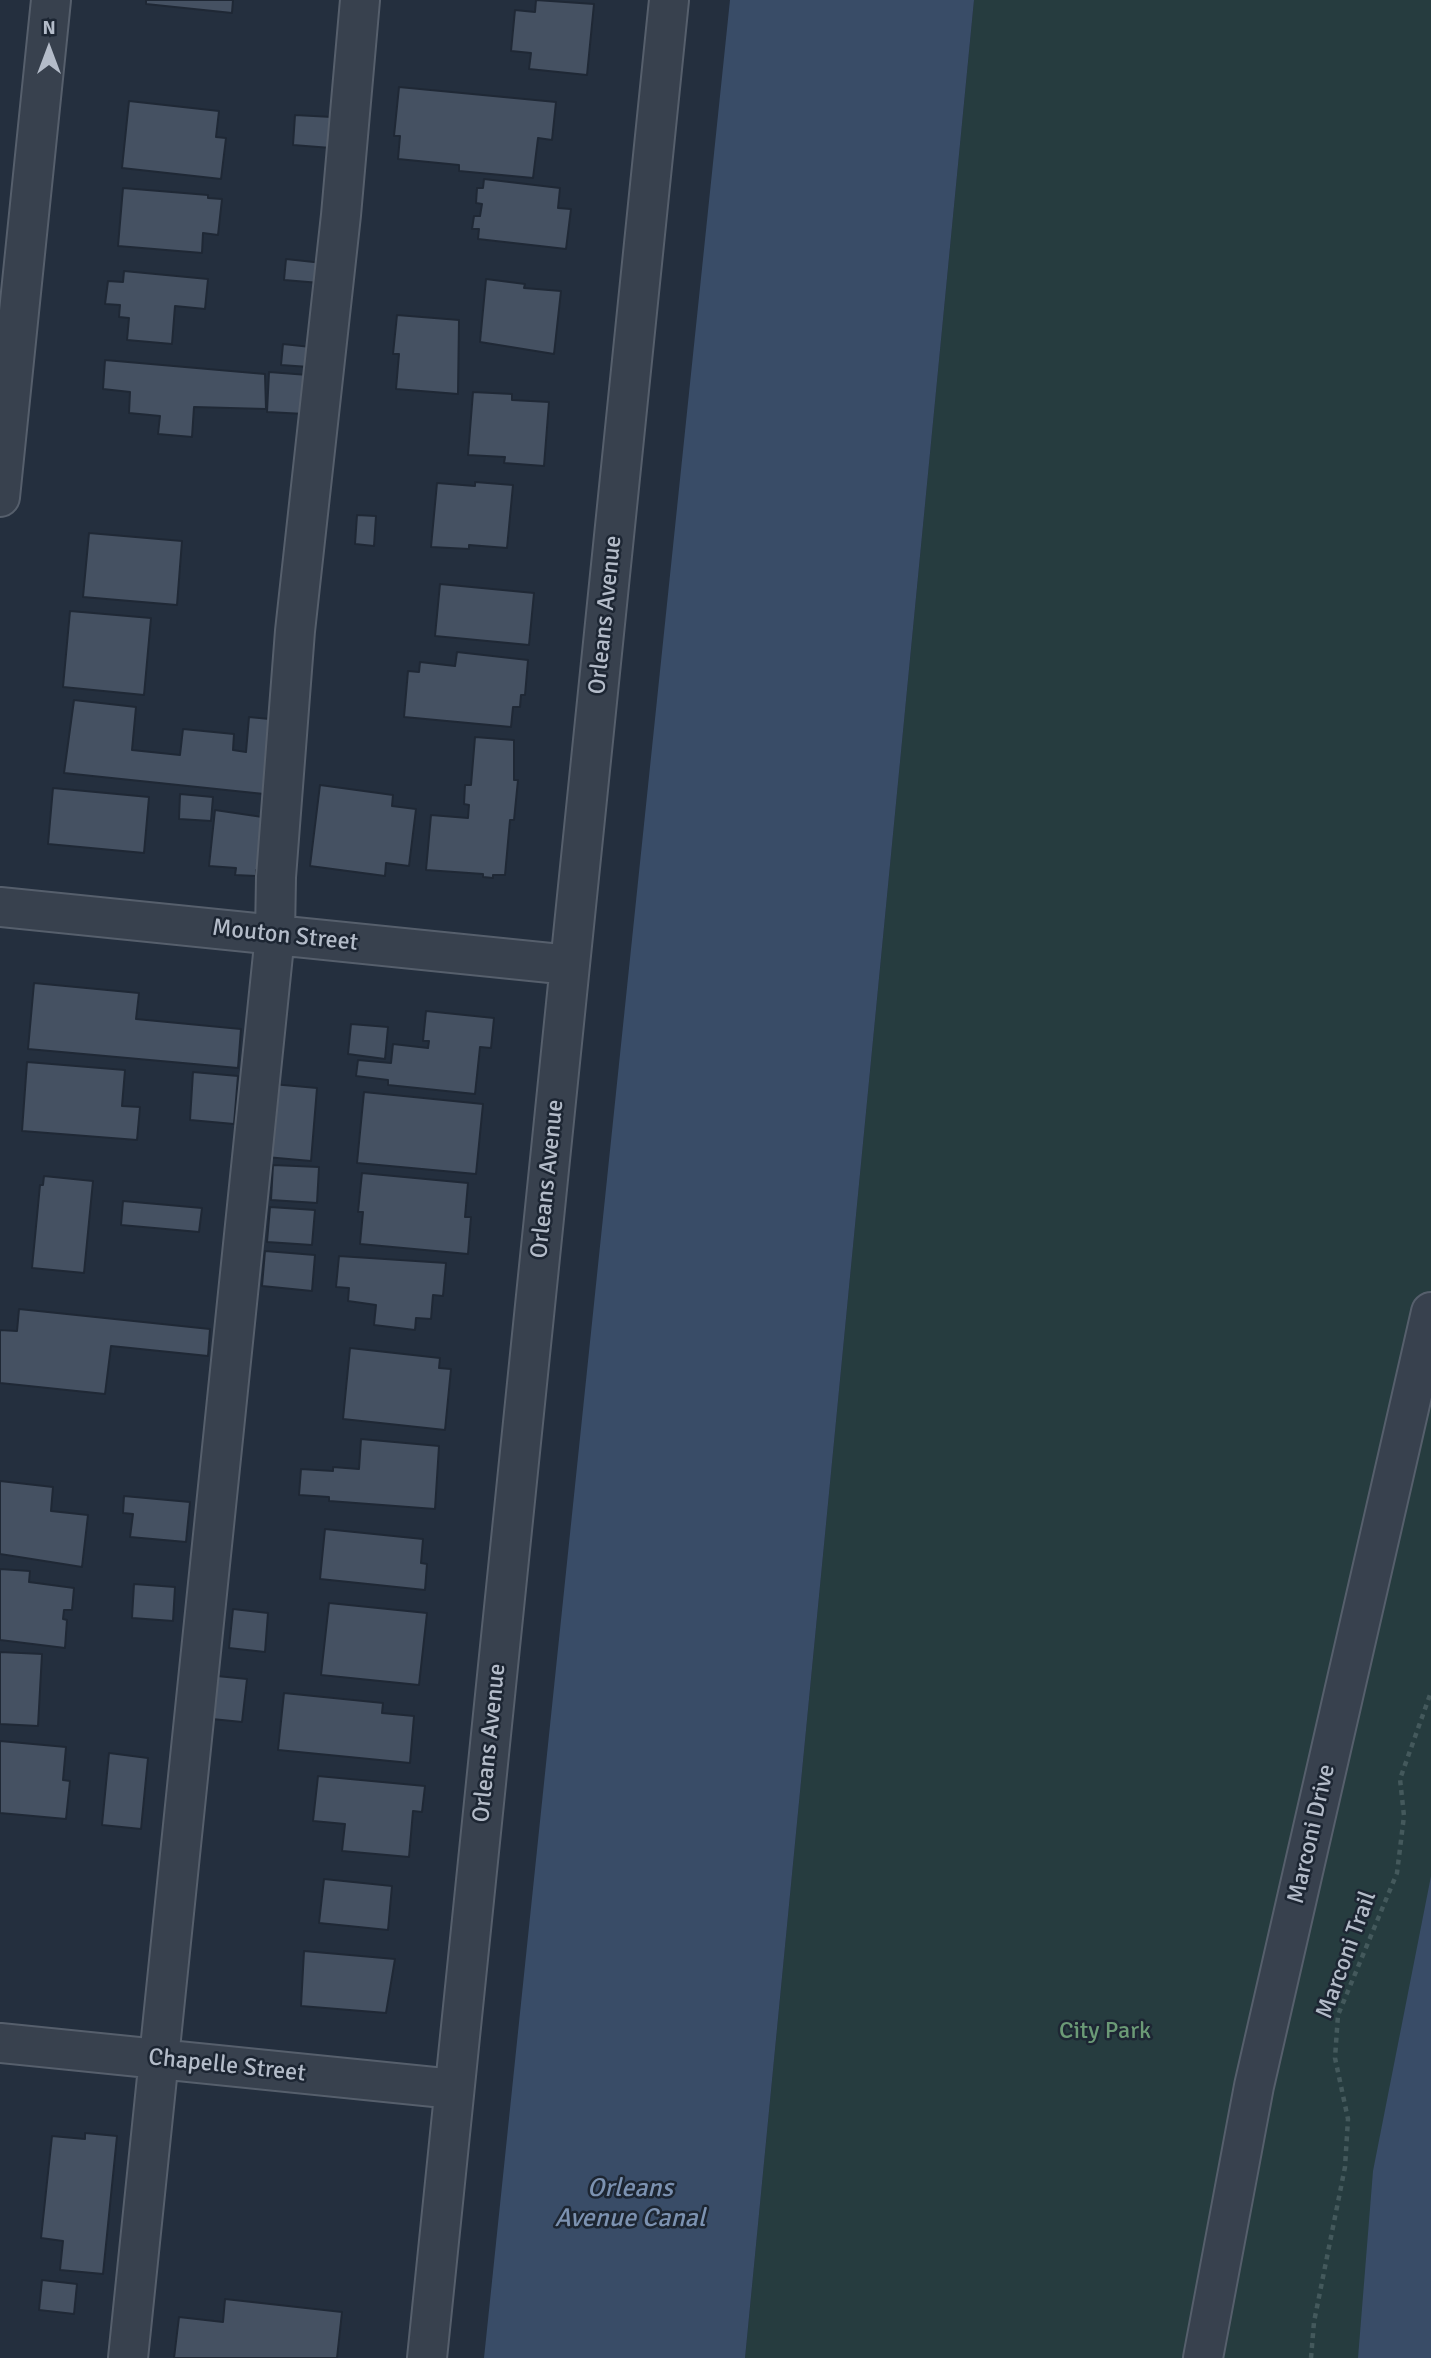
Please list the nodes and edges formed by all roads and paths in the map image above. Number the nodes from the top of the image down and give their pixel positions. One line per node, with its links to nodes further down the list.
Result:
1 (51, 0): 4 (street)
2 (360, 0): 6 (street)
3 (669, 0): 7 (street, Orleans Avenue)
4 (0, 497)
5 (0, 907): 6 (street, Mouton Street)
6 (275, 935): 7 (street, Mouton Street); 11 (street)
7 (570, 965): 12 (street, Orleans Avenue)
8 (1431, 1312): 15 (street, Marconi Drive)
9 (1431, 1692): 16 (path, Marconi Trail)
10 (0, 2043): 11 (street, Chapelle Street)
11 (159, 2060): 12 (street, Chapelle Street); 13 (street)
12 (454, 2090): 14 (street, Orleans Avenue)
13 (128, 2358)
14 (427, 2358)
15 (1203, 2358)
16 (1311, 2358)

